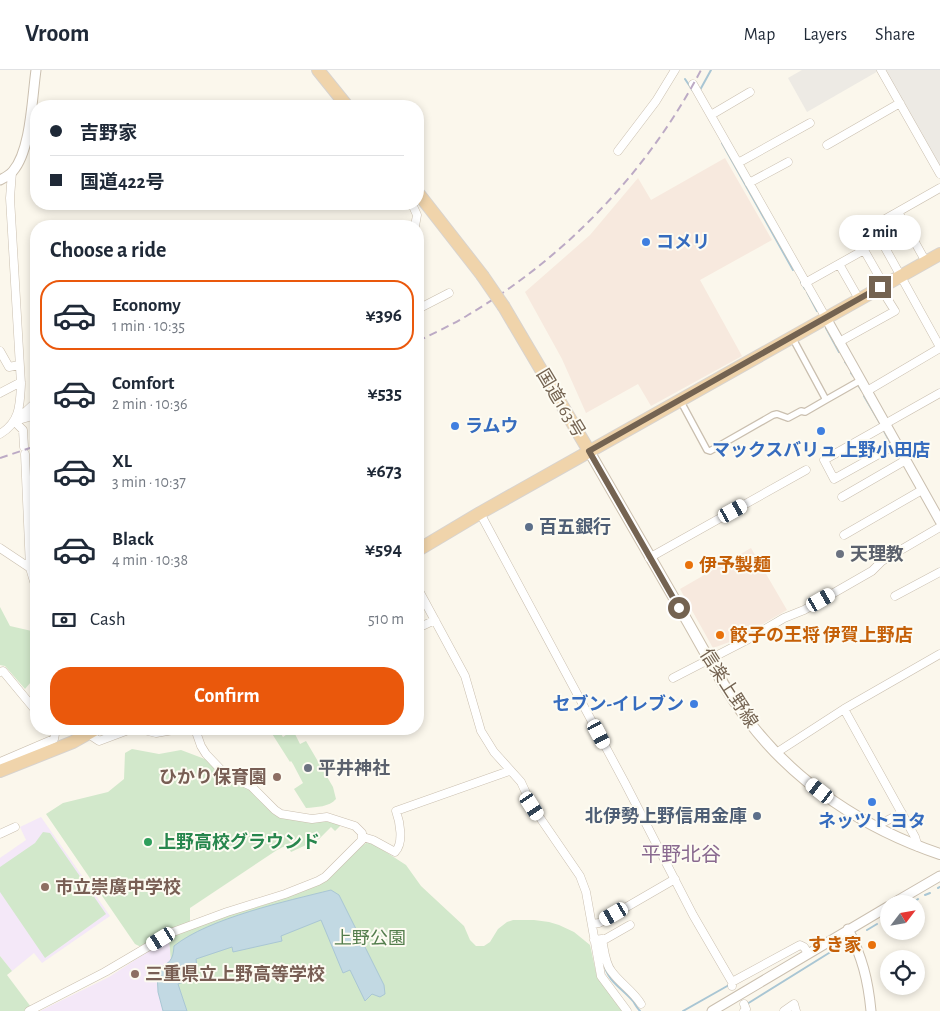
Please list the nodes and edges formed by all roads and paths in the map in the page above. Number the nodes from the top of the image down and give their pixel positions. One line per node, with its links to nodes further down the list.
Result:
1 (36, 70): 7 (street)
2 (318, 70): 8 (highway)
3 (675, 70): 14 (street)
4 (881, 70): 9 (street)
5 (697, 90): 10 (street)
6 (750, 92): 10 (street)
7 (32, 100)
8 (342, 100)
9 (900, 103): 13 (street); 18 (street)
10 (710, 115): 16 (street)
11 (30, 119): 17 (street)
12 (810, 123): 16 (street)
13 (827, 145)
14 (618, 151)
15 (788, 162): 20 (street)
16 (738, 164): 20 (street)
17 (12, 172): 19 (street); 38 (street)
18 (940, 174)
19 (0, 180)
20 (749, 183): 28 (street)
21 (940, 188): 23 (street)
22 (424, 201): 52 (highway, 国道163号, bridge)
23 (898, 212): 25 (street); 27 (street)
24 (940, 254): 25 (highway)
25 (926, 262): 27 (highway)
26 (839, 264): 28 (street); 29 (street); 31 (street)
27 (900, 276): 29 (highway); 36 (street)
28 (805, 283): 33 (street)
29 (882, 286): 31 (highway); 35 (street)
30 (449, 292): 32 (street)
31 (859, 300): 33 (highway)
32 (424, 307)
33 (826, 318): 34 (highway); 35 (street)
34 (792, 337): 44 (highway); 45 (street)
35 (839, 342): 39 (street)
36 (940, 348): 41 (street)
37 (0, 353): 38 (street)
38 (19, 365): 40 (street)
39 (861, 380): 41 (street); 45 (street)
40 (20, 382): 42 (street); 48 (street)
41 (867, 391): 49 (street)
42 (0, 393)
43 (940, 393): 49 (street)
44 (680, 400): 45 (street); 52 (highway)
45 (824, 401)
46 (30, 407): 48 (street)
47 (30, 415): 48 (street)
48 (19, 416): 50 (street); 60 (street)
49 (885, 424): 51 (street); 51 (street)
50 (0, 434)
51 (897, 444): 53 (street)
52 (589, 451): 57 (highway, 国道163号); 64 (main road, 信楽上野線)
53 (906, 460): 55 (street); 56 (street)
54 (806, 470): 64 (street)
55 (922, 490): 58 (street); 61 (street)
56 (842, 497)
57 (480, 513): 62 (highway, 国道163号); 94 (street)
58 (940, 522)
59 (940, 527): 72 (street)
60 (30, 530)
61 (844, 535)
62 (424, 546)
63 (0, 548): 65 (street)
64 (649, 558): 72 (main road, 信楽上野線)
65 (30, 568)
66 (940, 572): 67 (street)
67 (895, 596)
68 (424, 600): 69 (street)
69 (435, 620): 70 (street); 85 (street)
70 (424, 625)
71 (940, 654): 76 (street)
72 (710, 659): 74 (street); 82 (main road, 信楽上野線)
73 (0, 672): 75 (street)
74 (673, 678)
75 (30, 703)
76 (844, 709): 82 (street); 86 (street)
77 (55, 735): 83 (street)
78 (85, 735): 84 (highway)
79 (93, 735): 80 (street)
80 (115, 735)
81 (197, 735): 90 (street)
82 (776, 753): 87 (main road, 信楽上野線)
83 (0, 762)
84 (0, 771)
85 (509, 771): 90 (street); 97 (street)
86 (902, 813): 87 (street); 91 (street)
87 (876, 826): 91 (main road, 信楽上野線)
88 (15, 827): 89 (street)
89 (0, 834)
90 (363, 837): 103 (street)
91 (918, 846): 92 (main road, 信楽上野線)
92 (940, 854)
93 (940, 876): 95 (street)
94 (675, 879): 97 (street); 101 (street)
95 (907, 895)
96 (880, 911): 99 (street)
97 (592, 924): 100 (street)
98 (630, 925): 100 (street)
99 (848, 929): 101 (street); 108 (street)
100 (598, 940): 102 (street); 104 (street)
101 (808, 953): 105 (street)
102 (641, 1004)
103 (29, 1011)
104 (627, 1011)
105 (712, 1011)
106 (784, 1011): 107 (street)
107 (796, 1011)
108 (871, 1011)

